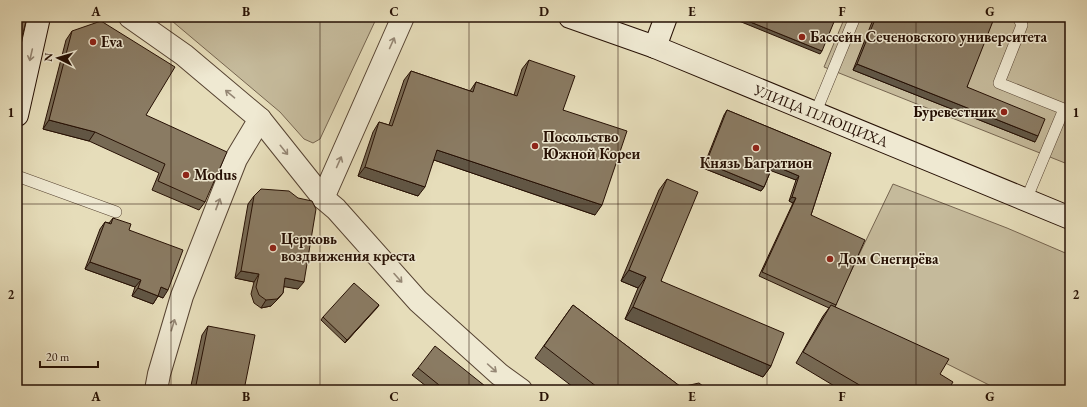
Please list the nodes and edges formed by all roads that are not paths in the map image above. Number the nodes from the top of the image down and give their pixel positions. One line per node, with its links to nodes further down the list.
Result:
1 (39, 17): 9 (street, one-way to 9)
2 (130, 17): 12 (street, one-way to 2)
3 (404, 17): 14 (street, one-way to 3)
4 (570, 17): 8 (street, УЛИЦА ПЛЮЩИХА)
5 (666, 17): 8 (street)
6 (855, 17): 10 (lane)
7 (1018, 17): 15 (lane)
8 (655, 47): 10 (street, УЛИЦА ПЛЮЩИХА)
9 (20, 83): 11 (street)
10 (816, 114): 15 (street, УЛИЦА ПЛЮЩИХА)
11 (17, 115)
12 (260, 119): 14 (street, one-way to 14); 18 (street, one-way to 12)
13 (17, 176): 16 (lane)
14 (323, 198): 19 (street, one-way to 19)
15 (1026, 200): 17 (street, УЛИЦА ПЛЮЩИХА)
16 (116, 212)
17 (1070, 218)
18 (156, 390)
19 (521, 390)

